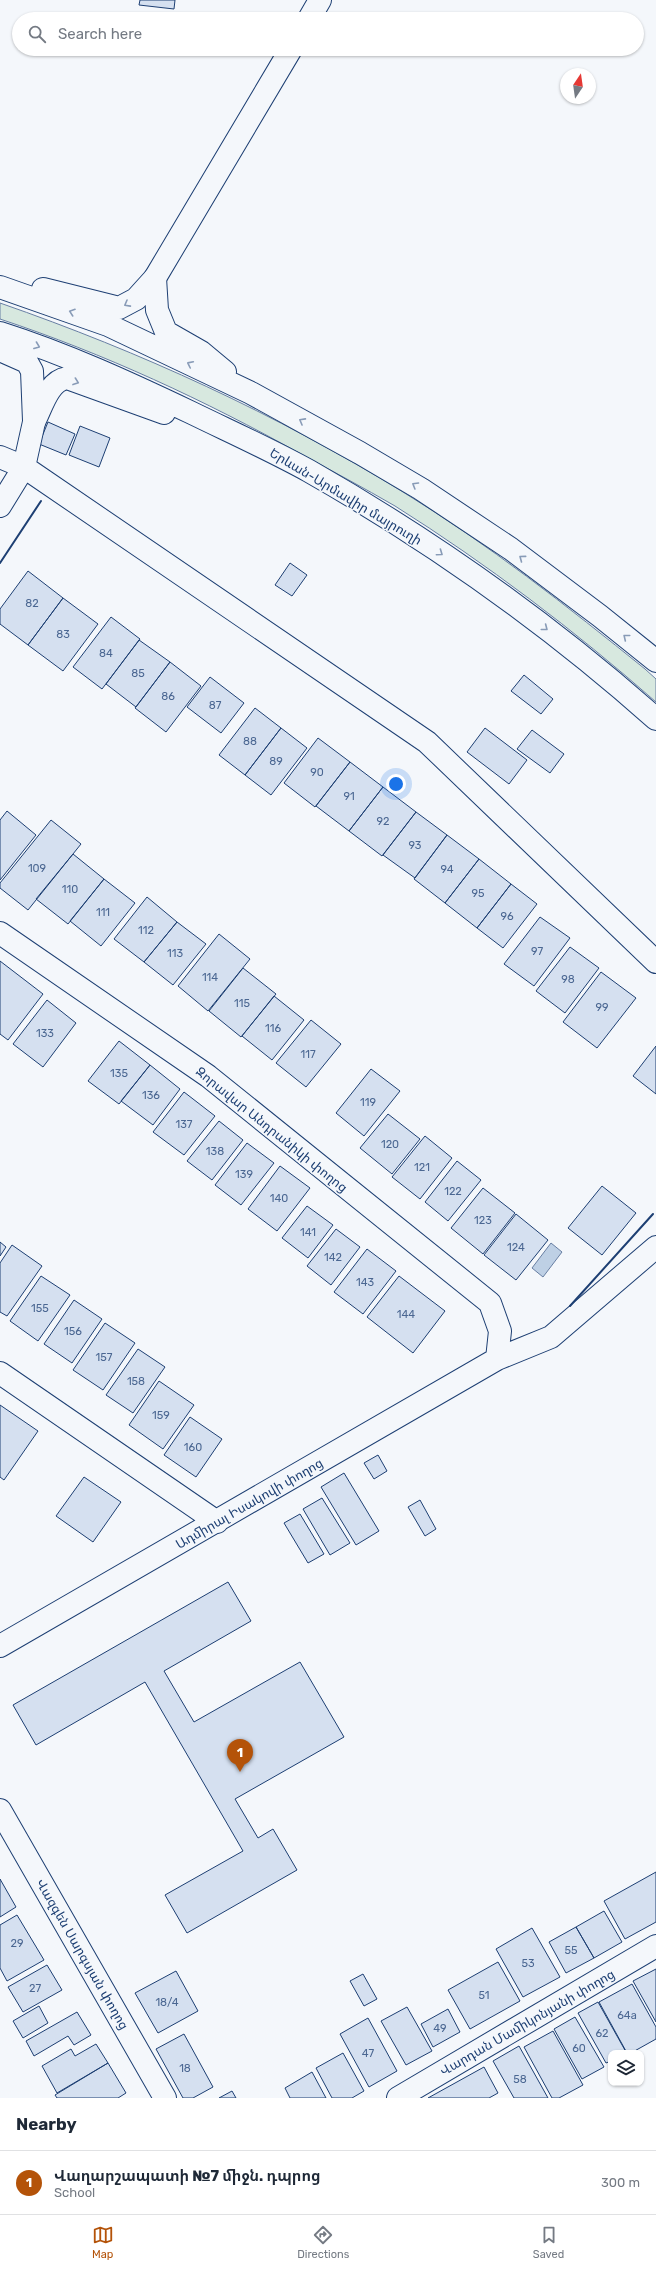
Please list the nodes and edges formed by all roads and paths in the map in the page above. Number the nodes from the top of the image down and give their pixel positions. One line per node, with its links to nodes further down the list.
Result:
1 (320, 0): 2 (main road)
2 (312, 12)
3 (287, 56): 4 (main road)
4 (155, 278): 5 (main road, one-way to 5); 9 (main road)
5 (0, 282)
6 (0, 288): 9 (main road, one-way to 6)
7 (0, 333): 11 (main road, Երևան-Արմավիր մայրուղի, one-way to 11)
8 (0, 350): 10 (main road)
9 (251, 393): 15 (main road, one-way to 9)
10 (34, 422): 11 (main road, one-way to 11); 13 (main road)
11 (275, 453): 16 (main road, Երևան-Արմավիր մայրուղի, one-way to 16)
12 (0, 457): 13 (main road)
13 (24, 467): 14 (main road); 18 (main road)
14 (0, 506)
15 (656, 661)
16 (656, 719)
17 (0, 933): 20 (main road, Զորավար Անդրանիկի փողոց)
18 (656, 962)
19 (656, 1247): 20 (main road, Ադմիրալ Իսակովի փողոց)
20 (497, 1359): 22 (main road, Ադմիրալ Իսակովի փողոց)
21 (0, 1373): 22 (main road)
22 (217, 1522): 23 (main road, Ադմիրալ Իսակովի փողոց)
23 (0, 1646)
24 (0, 1810): 26 (main road, Վազգեն Սարգսյան փողոց)
25 (656, 1946): 27 (main road, Վարդան Մամիկոնյանի փողոց)
26 (166, 2098)
27 (398, 2098)

